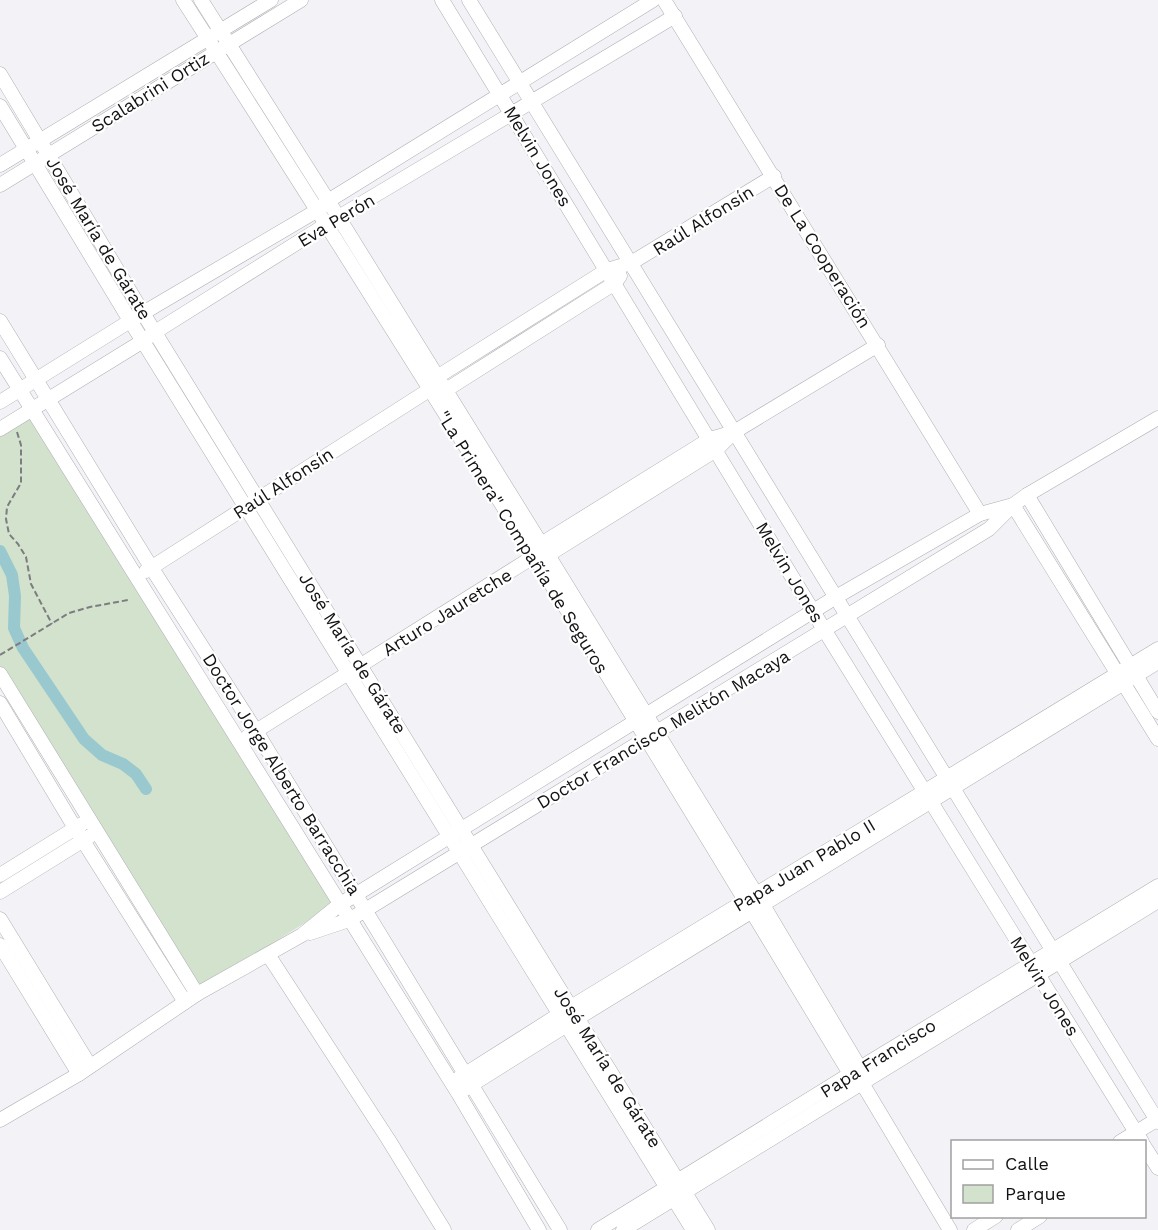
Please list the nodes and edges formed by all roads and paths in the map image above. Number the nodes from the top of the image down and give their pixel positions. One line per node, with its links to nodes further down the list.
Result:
1 (183, 0): 11 (street, "La Primera" Compañía de Seguros)
2 (201, 0): 10 (street, "La Primera" Compañía de Seguros)
3 (272, 0): 10 (street, Scalabrini Ortiz)
4 (301, 0): 12 (street, Scalabrini Ortiz)
5 (442, 0): 16 (street, Melvin Jones)
6 (469, 0): 15 (street, Melvin Jones)
7 (653, 0): 15 (street, Eva Perón)
8 (664, 0): 9 (street, De La Cooperación)
9 (675, 16): 17 (street, Eva Perón); 25 (street, De La Cooperación)
10 (220, 30): 11 (street, Scalabrini Ortiz); 12 (street, "La Primera" Compañía de Seguros)
11 (207, 38): 13 (street, "La Primera" Compañía de Seguros); 20 (street, Scalabrini Ortiz)
12 (229, 44): 13 (street, Scalabrini Ortiz); 27 (street, "La Primera" Compañía de Seguros)
13 (216, 52): 22 (street, Scalabrini Ortiz); 27 (street, "La Primera" Compañía de Seguros)
14 (0, 74): 20 (street, José María de Gárate)
15 (520, 82): 16 (street, Eva Perón); 17 (street, Melvin Jones)
16 (500, 94): 19 (street, Melvin Jones); 27 (street, Eva Perón)
17 (532, 102): 19 (street, Eva Perón); 29 (street, Melvin Jones)
18 (0, 106): 21 (street, José María de Gárate)
19 (513, 114): 28 (street, Eva Perón); 30 (street, Melvin Jones)
20 (40, 141): 21 (street, Scalabrini Ortiz); 22 (street, José María de Gárate)
21 (26, 149): 23 (street, José María de Gárate); 24 (street, Scalabrini Ortiz)
22 (48, 155): 23 (street, Scalabrini Ortiz); 32 (street, José María de Gárate)
23 (34, 164): 26 (street, Scalabrini Ortiz); 34 (street, José María de Gárate)
24 (0, 165)
25 (774, 176): 29 (street, Raúl Alfonsín); 37 (street, De La Cooperación)
26 (0, 184)
27 (323, 205): 28 (street, "La Primera" Compañía de Seguros); 32 (street, Eva Perón)
28 (333, 221): 35 (street, Eva Perón); 39 (street, "La Primera" Compañía de Seguros); 42 (street, "La Primera" Compañía de Seguros)
29 (631, 263): 30 (street, Raúl Alfonsín); 31 (street, Raúl Alfonsín); 49 (street, Melvin Jones)
30 (607, 270): 31 (street, Melvin Jones); 39 (street, Raúl Alfonsín)
31 (615, 283): 43 (street, Raúl Alfonsín); 50 (street, Melvin Jones)
32 (143, 313): 34 (street, Eva Perón); 35 (street, José María de Gárate)
33 (0, 321): 40 (street, Doctor Jorge Alberto Barracchia)
34 (131, 322): 36 (street, José María de Gárate); 40 (street, Eva Perón)
35 (155, 332): 36 (street, Eva Perón); 52 (street, José María de Gárate)
36 (143, 341): 44 (street, Eva Perón); 54 (street, José María de Gárate)
37 (878, 345): 49 (street, Arturo Jauretche); 55 (street, De La Cooperación)
38 (0, 358): 41 (street, Doctor Jorge Alberto Barracchia)
39 (437, 377): 42 (street, Raúl Alfonsín); 43 (street, "La Primera" Compañía de Seguros)
40 (36, 380): 41 (street, Eva Perón); 44 (street, Doctor Jorge Alberto Barracchia)
41 (20, 390): 45 (street, Eva Perón); 46 (street, Doctor Jorge Alberto Barracchia)
42 (429, 390): 43 (street); 52 (street, Raúl Alfonsín); 57 (street, "La Primera" Compañía de Seguros)
43 (446, 390): 56 (street, "La Primera" Compañía de Seguros)
44 (49, 399): 46 (street, Eva Perón); 58 (street, Doctor Jorge Alberto Barracchia)
45 (0, 402)
46 (32, 410): 48 (street, Eva Perón); 59 (street, Doctor Jorge Alberto Barracchia)
47 (1158, 418): 51 (street, Doctor Francisco Melitón Macaya)
48 (5, 426): 64 (path)
49 (734, 432): 50 (street, Arturo Jauretche); 60 (street, Melvin Jones)
50 (713, 444): 56 (street, Arturo Jauretche); 62 (street, Melvin Jones)
51 (1027, 495): 53 (street, Doctor Francisco Melitón Macaya); 72 (street)
52 (257, 498): 54 (street, Raúl Alfonsín); 69 (street, José María de Gárate)
53 (1013, 506): 55 (street, Doctor Francisco Melitón Macaya); 63 (street, Doctor Francisco Melitón Macaya); 72 (street)
54 (245, 507): 58 (street, Raúl Alfonsín); 71 (street, José María de Gárate)
55 (980, 514): 60 (street, Doctor Francisco Melitón Macaya)
56 (545, 550): 57 (street, Arturo Jauretche); 75 (street, "La Primera" Compañía de Seguros)
57 (533, 557): 69 (street, Arturo Jauretche); 75 (street, "La Primera" Compañía de Seguros)
58 (151, 567): 59 (street, Raúl Alfonsín); 76 (street, Doctor Jorge Alberto Barracchia)
59 (137, 577): 79 (street, Doctor Jorge Alberto Barracchia)
60 (836, 597): 62 (street, Doctor Francisco Melitón Macaya); 63 (street, Melvin Jones)
61 (128, 600): 64 (path)
62 (813, 611): 65 (street, Melvin Jones); 75 (street, Doctor Francisco Melitón Macaya)
63 (848, 617): 65 (street, Doctor Francisco Melitón Macaya); 80 (street, Melvin Jones)
64 (52, 624): 67 (path)
65 (825, 631): 77 (street, Doctor Francisco Melitón Macaya); 81 (street, Melvin Jones)
66 (1158, 649): 72 (street, Papa Juan Pablo II)
67 (0, 655)
68 (1158, 662): 72 (street, Papa Juan Pablo II)
69 (362, 666): 71 (street, Arturo Jauretche); 84 (street, José María de Gárate)
70 (0, 674): 82 (street)
71 (348, 675): 76 (street, Arturo Jauretche); 86 (street, José María de Gárate)
72 (1127, 675): 74 (street); 78 (street); 80 (street, Papa Juan Pablo II)
73 (0, 703): 83 (street)
74 (1158, 712)
75 (640, 718): 77 (street, "La Primera" Compañía de Seguros); 84 (street, Doctor Francisco Melitón Macaya)
76 (256, 731): 79 (street, Arturo Jauretche); 93 (street, Doctor Jorge Alberto Barracchia)
77 (651, 736): 88 (street, Doctor Francisco Melitón Macaya); 95 (street, "La Primera" Compañía de Seguros)
78 (1158, 739)
79 (239, 742): 96 (street, Doctor Jorge Alberto Barracchia)
80 (950, 783): 81 (street, Papa Juan Pablo II); 103 (street, Melvin Jones)
81 (928, 797): 95 (street, Papa Juan Pablo II); 104 (street, Melvin Jones)
82 (89, 819): 83 (street); 85 (street)
83 (75, 828): 87 (street); 90 (street)
84 (461, 829): 86 (street, Doctor Francisco Melitón Macaya); 88 (street, José María de Gárate)
85 (97, 832): 87 (street); 105 (street)
86 (449, 836): 89 (street, José María de Gárate); 93 (street, Doctor Francisco Melitón Macaya)
87 (83, 840): 92 (street); 106 (street)
88 (471, 845): 89 (street, Doctor Francisco Melitón Macaya); 107 (street, José María de Gárate)
89 (459, 853): 97 (street, Doctor Francisco Melitón Macaya); 107 (street, José María de Gárate)
90 (0, 875)
91 (1158, 886): 103 (street, Papa Francisco)
92 (0, 892)
93 (356, 894): 96 (street, Doctor Francisco Melitón Macaya); 97 (street, Doctor Jorge Alberto Barracchia)
94 (1158, 901): 103 (street, Papa Francisco)
95 (754, 903): 107 (street, Papa Juan Pablo II); 109 (street, "La Primera" Compañía de Seguros)
96 (339, 905): 99 (street, Doctor Jorge Alberto Barracchia); 100 (street, Doctor Francisco Melitón Macaya)
97 (366, 910): 99 (street, Doctor Francisco Melitón Macaya); 110 (street, Doctor Jorge Alberto Barracchia)
98 (0, 919): 108 (street)
99 (349, 920): 100 (street, Doctor Francisco Melitón Macaya); 112 (street, Doctor Jorge Alberto Barracchia)
100 (302, 935): 102 (street, Doctor Francisco Melitón Macaya)
101 (0, 945): 108 (street)
102 (269, 956): 105 (street, Doctor Francisco Melitón Macaya); 122 (street)
103 (1057, 956): 104 (street, Papa Francisco); 114 (street, Melvin Jones)
104 (1035, 969): 109 (street, Papa Francisco); 111 (street, Papa Francisco); 115 (street, Melvin Jones)
105 (197, 994): 106 (street, Doctor Francisco Melitón Macaya)
106 (185, 1002): 108 (street, Doctor Francisco Melitón Macaya)
107 (568, 1016): 110 (street, Papa Juan Pablo II); 119 (street, José María de Gárate)
108 (84, 1070): 113 (street, Doctor Francisco Melitón Macaya)
109 (855, 1071): 111 (street, "La Primera" Compañía de Seguros); 119 (street, Papa Francisco)
110 (470, 1079): 112 (street, Papa Juan Pablo II); 124 (street, Doctor Jorge Alberto Barracchia)
111 (862, 1083): 119 (street, Papa Francisco); 129 (street, "La Primera" Compañía de Seguros)
112 (455, 1088): 123 (street, Doctor Jorge Alberto Barracchia)
113 (0, 1120)
114 (1158, 1120): 116 (street)
115 (1142, 1140)
116 (1146, 1142)
117 (1146, 1146): 118 (street, Melvin Jones)
118 (1158, 1168)
119 (676, 1190): 125 (street, Papa Francisco); 126 (street, Papa Francisco); 127 (street, José María de Gárate); 128 (street, José María de Gárate)
120 (993, 1218): 130 (street)
121 (1037, 1218): 131 (street)
122 (444, 1230)
123 (539, 1230)
124 (560, 1230)
125 (598, 1230)
126 (623, 1230)
127 (693, 1230)
128 (708, 1230)
129 (950, 1230)
130 (974, 1230)
131 (1018, 1230)

